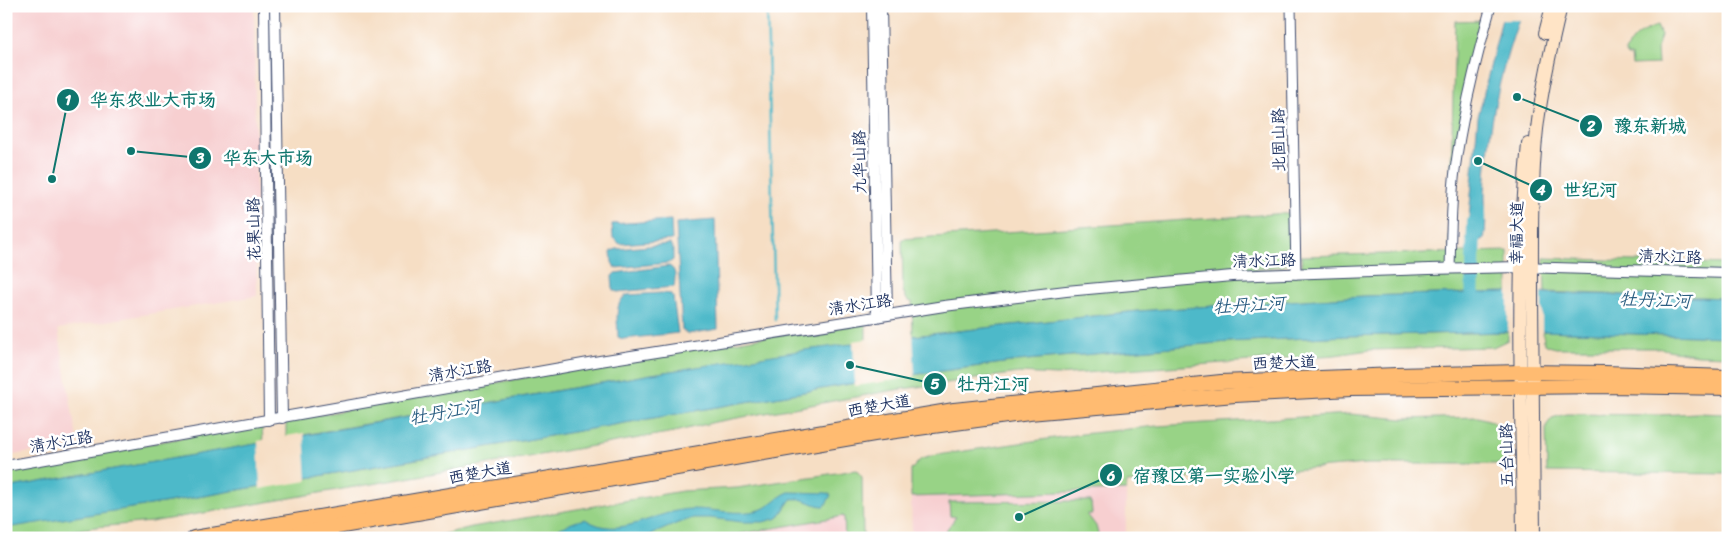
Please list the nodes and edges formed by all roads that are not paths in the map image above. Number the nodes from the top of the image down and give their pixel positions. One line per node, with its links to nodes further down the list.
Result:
1 (264, 6): 19 (street, 花果山路)
2 (275, 6): 18 (street, 花果山路)
3 (872, 6): 13 (street, 九华山路)
4 (881, 6): 13 (street, 九华山路)
5 (1291, 6): 12 (street, 北固山路)
6 (1491, 6): 10 (street)
7 (1552, 6): 9 (main road, 幸福大道)
8 (1561, 6): 9 (main road, 幸福大道)
9 (1526, 267): 10 (street, 清水江路); 11 (street, 清水江路); 14 (main road, 幸福大道)
10 (1453, 268): 12 (street, 清水江路)
11 (1728, 273)
12 (1296, 274): 13 (street, 清水江路)
13 (882, 316): 18 (street, 清水江路)
14 (1526, 372): 15 (highway, 西楚大道); 16 (main road, 五台山路); 21 (highway, 西楚大道)
15 (1728, 377)
16 (1527, 387): 17 (highway, 西楚大道); 22 (highway, 西楚大道); 23 (main road, 五台山路); 24 (main road, 五台山路)
17 (1728, 388)
18 (282, 418): 19 (street, 清水江路)
19 (269, 420): 20 (street, 清水江路)
20 (6, 466)
21 (194, 538)
22 (273, 538)
23 (1523, 538)
24 (1534, 538)

